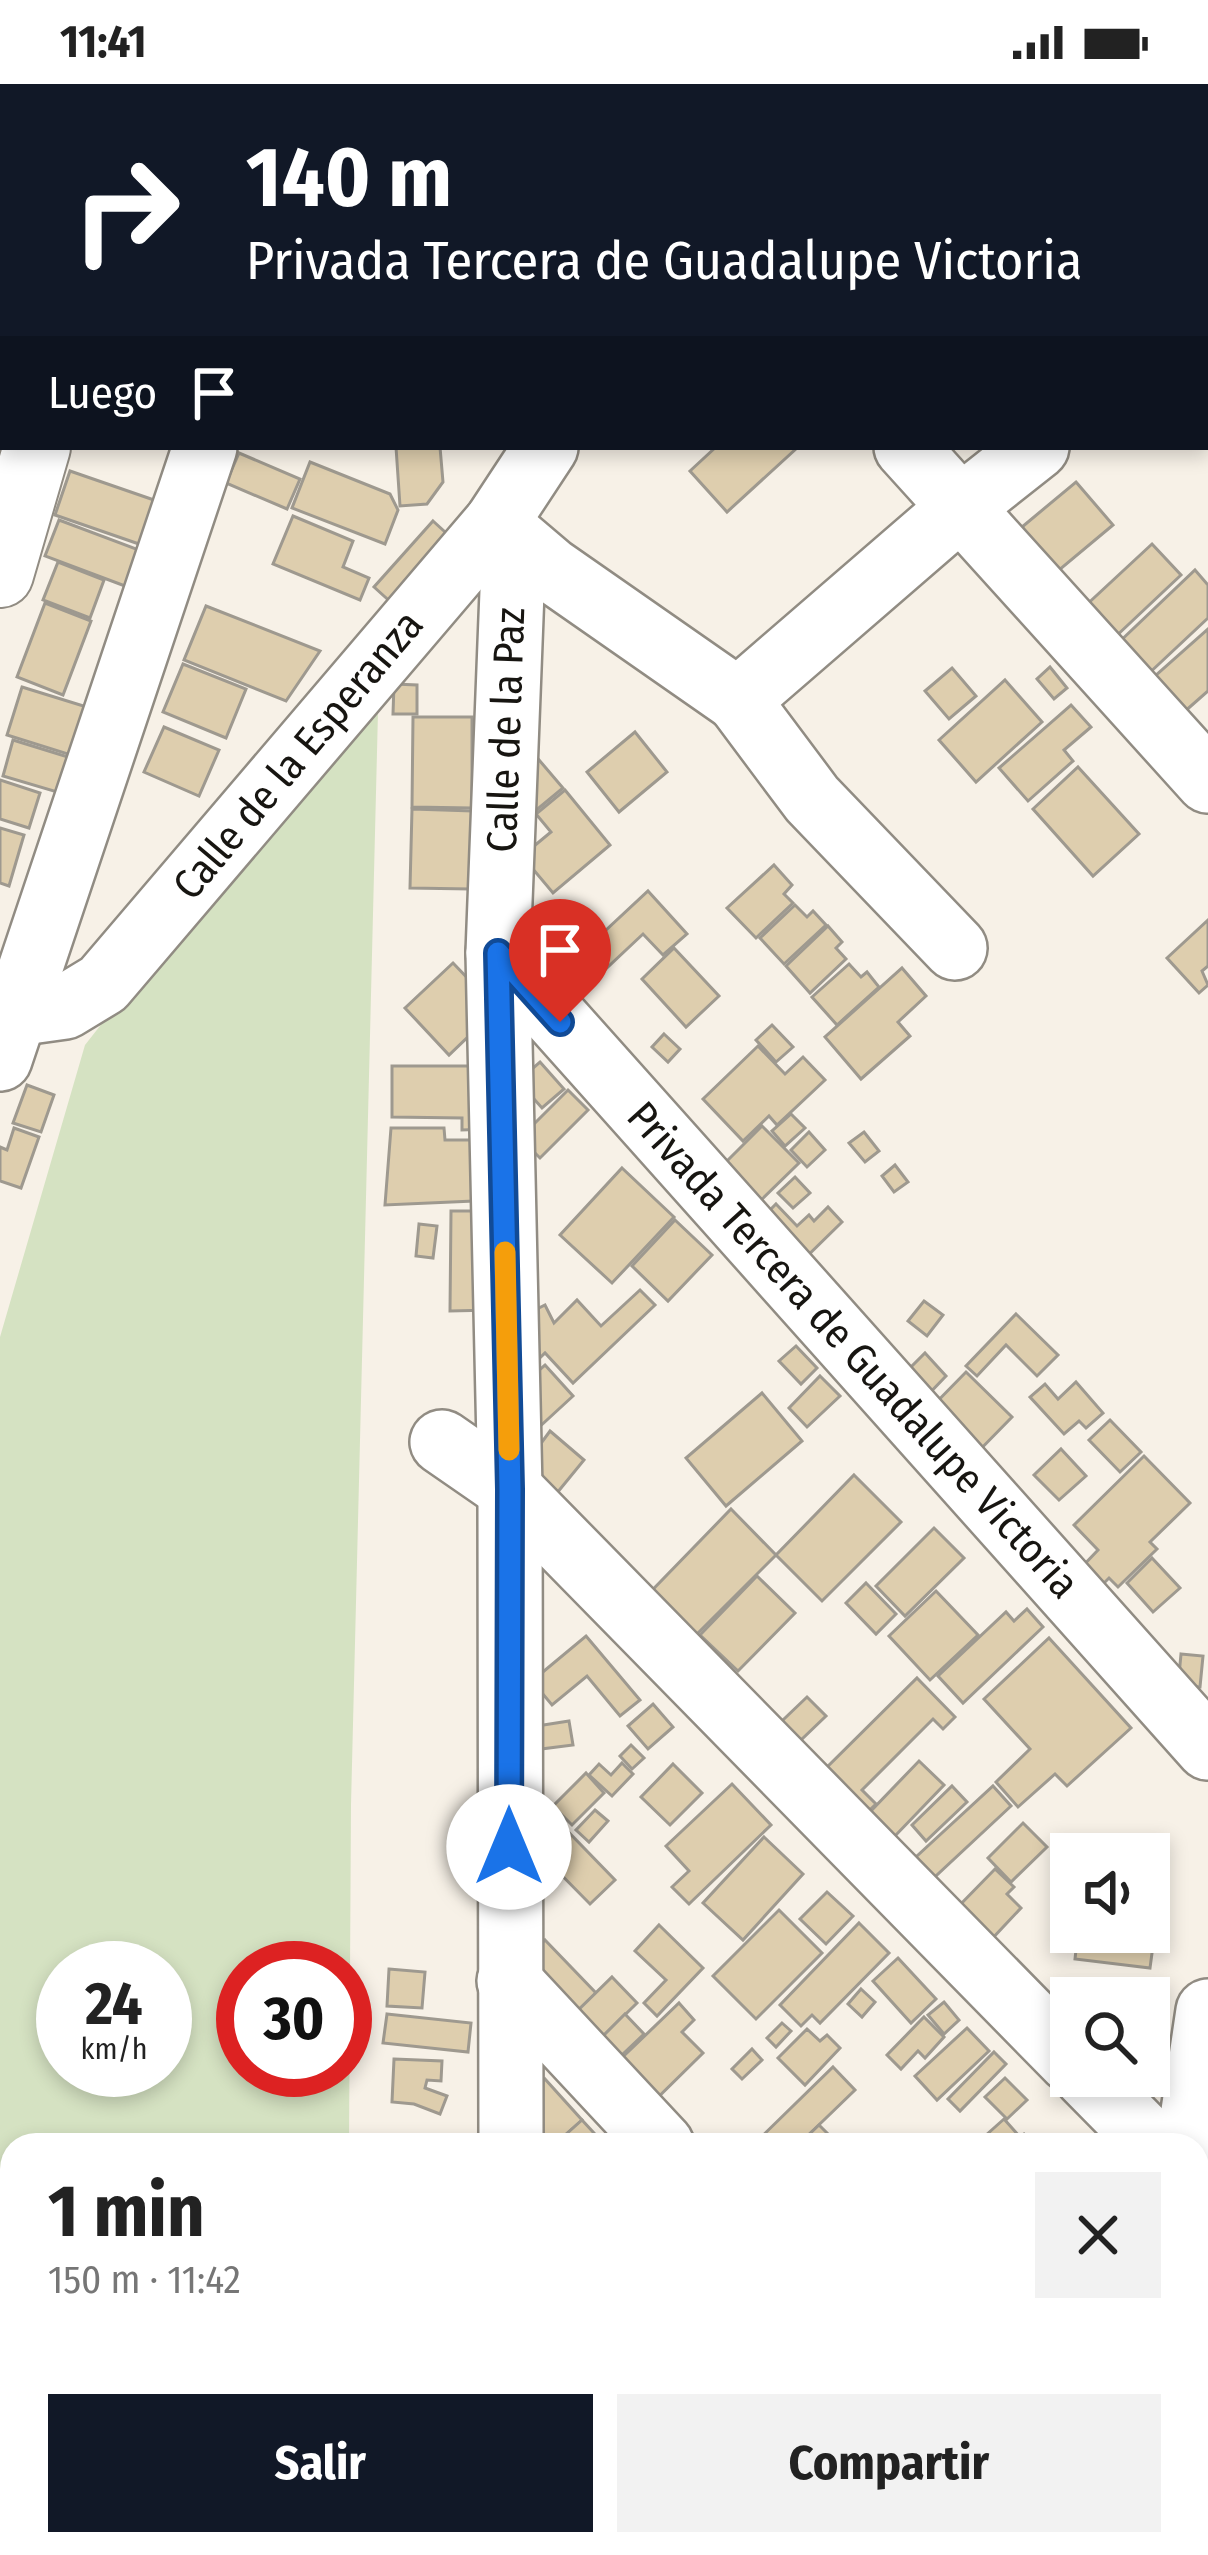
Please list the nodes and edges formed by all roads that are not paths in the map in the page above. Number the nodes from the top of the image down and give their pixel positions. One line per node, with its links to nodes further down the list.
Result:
1 (36, 450): 8 (main road)
2 (204, 450): 13 (street)
3 (544, 450): 7 (street, Calle de la Esperanza)
4 (909, 450): 6 (street)
5 (1033, 450): 6 (street)
6 (960, 508): 9 (street); 10 (street)
7 (505, 531): 9 (street); 12 (street, Calle de la Paz); 13 (street, Calle de la Esperanza)
8 (0, 574)
9 (738, 700): 11 (street)
10 (1208, 781)
11 (956, 948)
12 (498, 953): 15 (street, Calle de la Paz); 16 (street, Privada Tercera de Guadalupe Victoria)
13 (7, 1036)
14 (442, 1442): 15 (street)
15 (510, 1489): 17 (street, Calle de la Paz); 19 (street)
16 (1208, 1748)
17 (509, 1982): 22 (street, Calle de la Paz); 23 (street)
18 (1208, 2011): 21 (street)
19 (1050, 2040)
20 (1127, 2097): 21 (street)
21 (1186, 2127)
22 (511, 2133)
23 (651, 2133)

